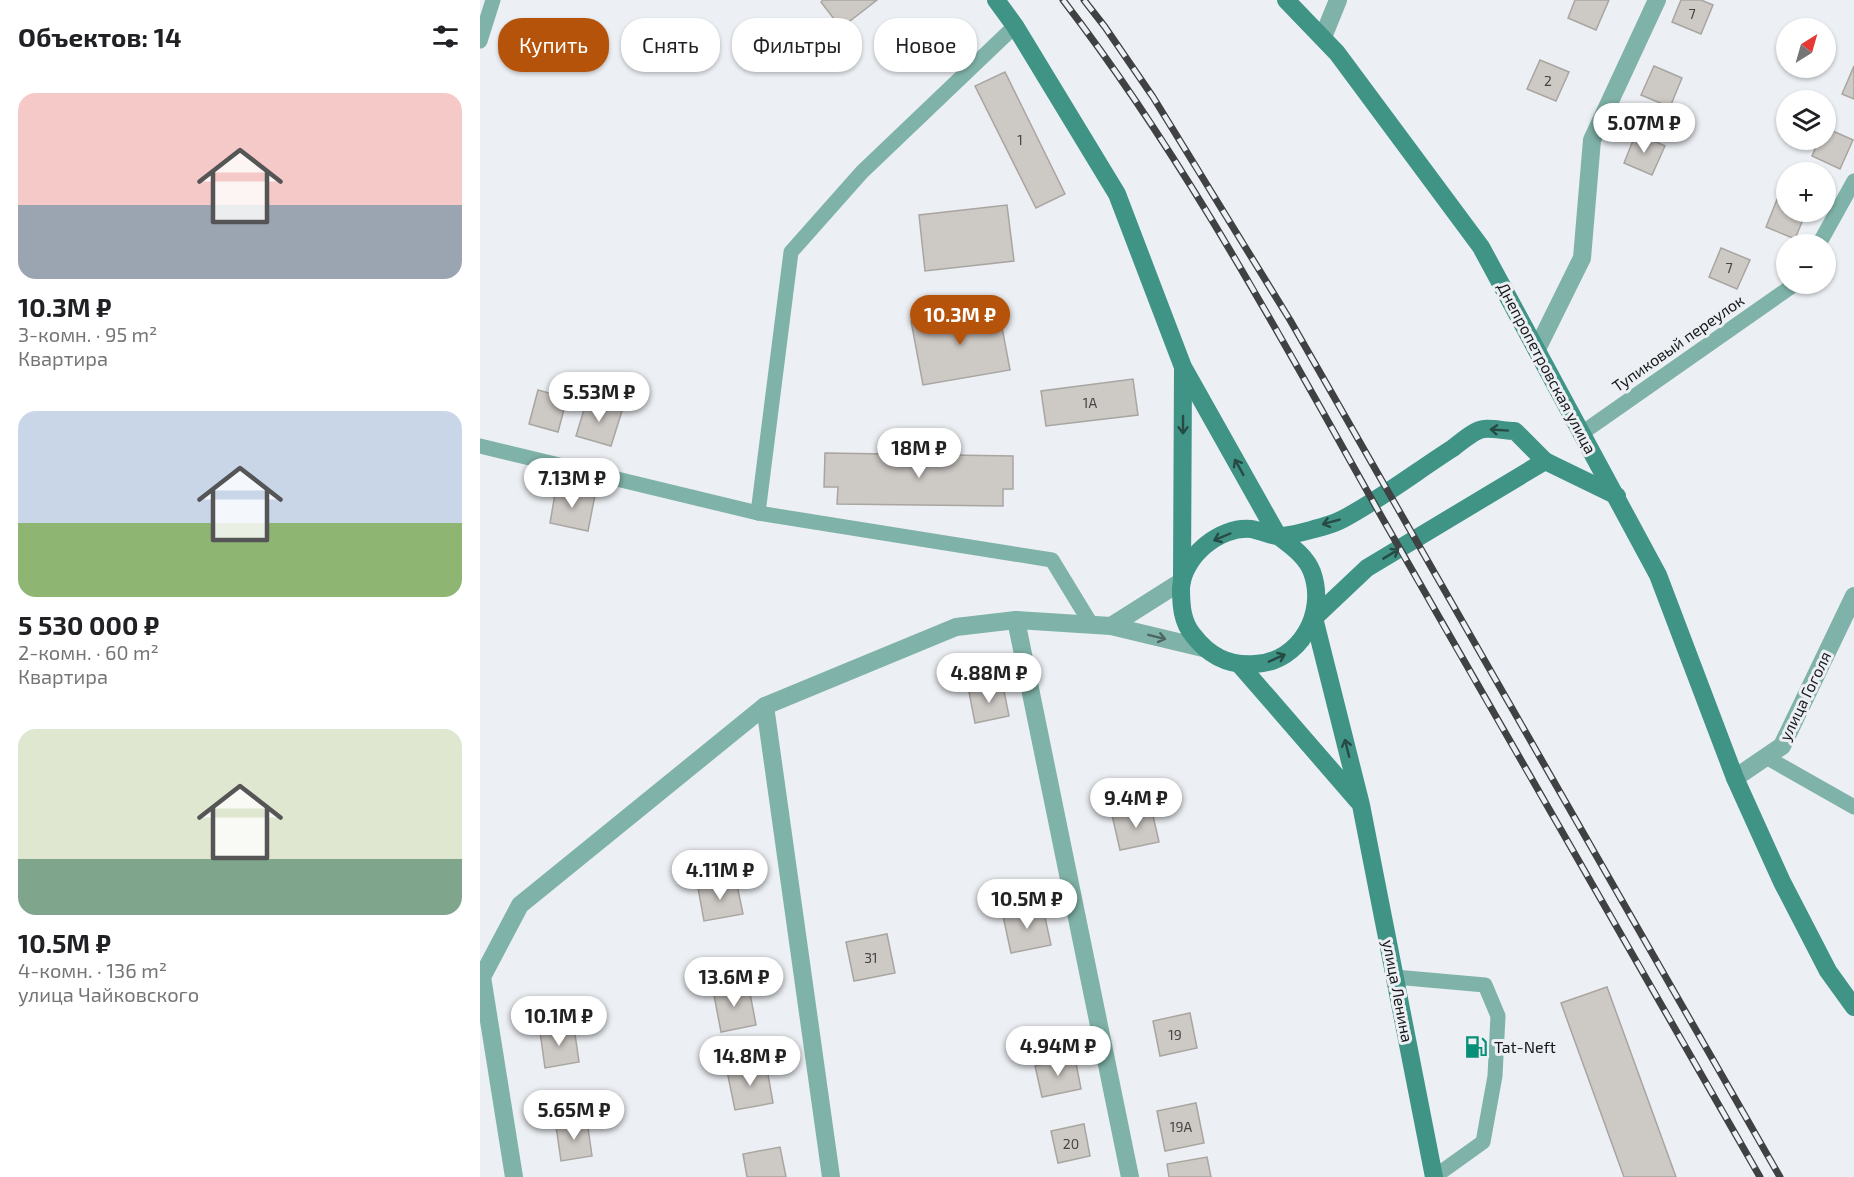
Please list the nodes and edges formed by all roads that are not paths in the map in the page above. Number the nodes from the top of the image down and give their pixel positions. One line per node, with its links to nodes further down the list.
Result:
1 (493, 0): 8 (lane)
2 (996, 0): 6 (main road)
3 (1286, 0): 7 (main road, Днепропетровская улица)
4 (1338, 0): 7 (street)
5 (1657, 0): 12 (street)
6 (1015, 26): 13 (main road); 18 (lane)
7 (1323, 37): 12 (main road, Днепропетровская улица)
8 (480, 41)
9 (1854, 181): 10 (lane)
10 (1825, 234)
11 (1781, 294): 14 (lane, Тупиковый переулок)
12 (1537, 349): 14 (main road, Днепропетровская улица)
13 (1183, 367): 19 (main road, one-way to 13); 20 (main road, one-way to 20)
14 (1582, 433): 17 (main road, Днепропетровская улица)
15 (480, 446): 18 (lane)
16 (1545, 461): 17 (main road); 19 (main road, one-way to 19); 22 (main road, one-way to 16)
17 (1617, 496): 30 (main road, Днепропетровская улица)
18 (758, 513): 24 (lane)
19 (1278, 536): 20 (main road, one-way to 20); 22 (main road)
20 (1182, 581): 25 (street); 26 (main road)
21 (1854, 596): 29 (street, улица Гоголя)
22 (1314, 618): 27 (main road, one-way to 22); 31 (main road, улица Ленина, one-way to 22)
23 (1016, 620): 24 (street); 28 (street); 39 (street)
24 (1091, 624): 25 (street)
25 (1111, 626): 26 (street, one-way to 26)
26 (1203, 648): 27 (main road)
27 (1240, 665): 31 (main road)
28 (765, 706): 37 (street); 38 (street)
29 (1766, 756): 30 (street, улица Гоголя); 32 (lane)
30 (1735, 778): 33 (main road, Днепропетровская улица)
31 (1361, 805): 34 (main road, улица Ленина)
32 (1854, 807)
33 (1828, 971): 35 (main road); 36 (main road, Днепропетровская улица)
34 (1395, 977): 40 (main road, улица Ленина); 40 (lane)
35 (1854, 992)
36 (1854, 1007)
37 (514, 1177)
38 (831, 1177)
39 (1130, 1177)
40 (1434, 1177)

